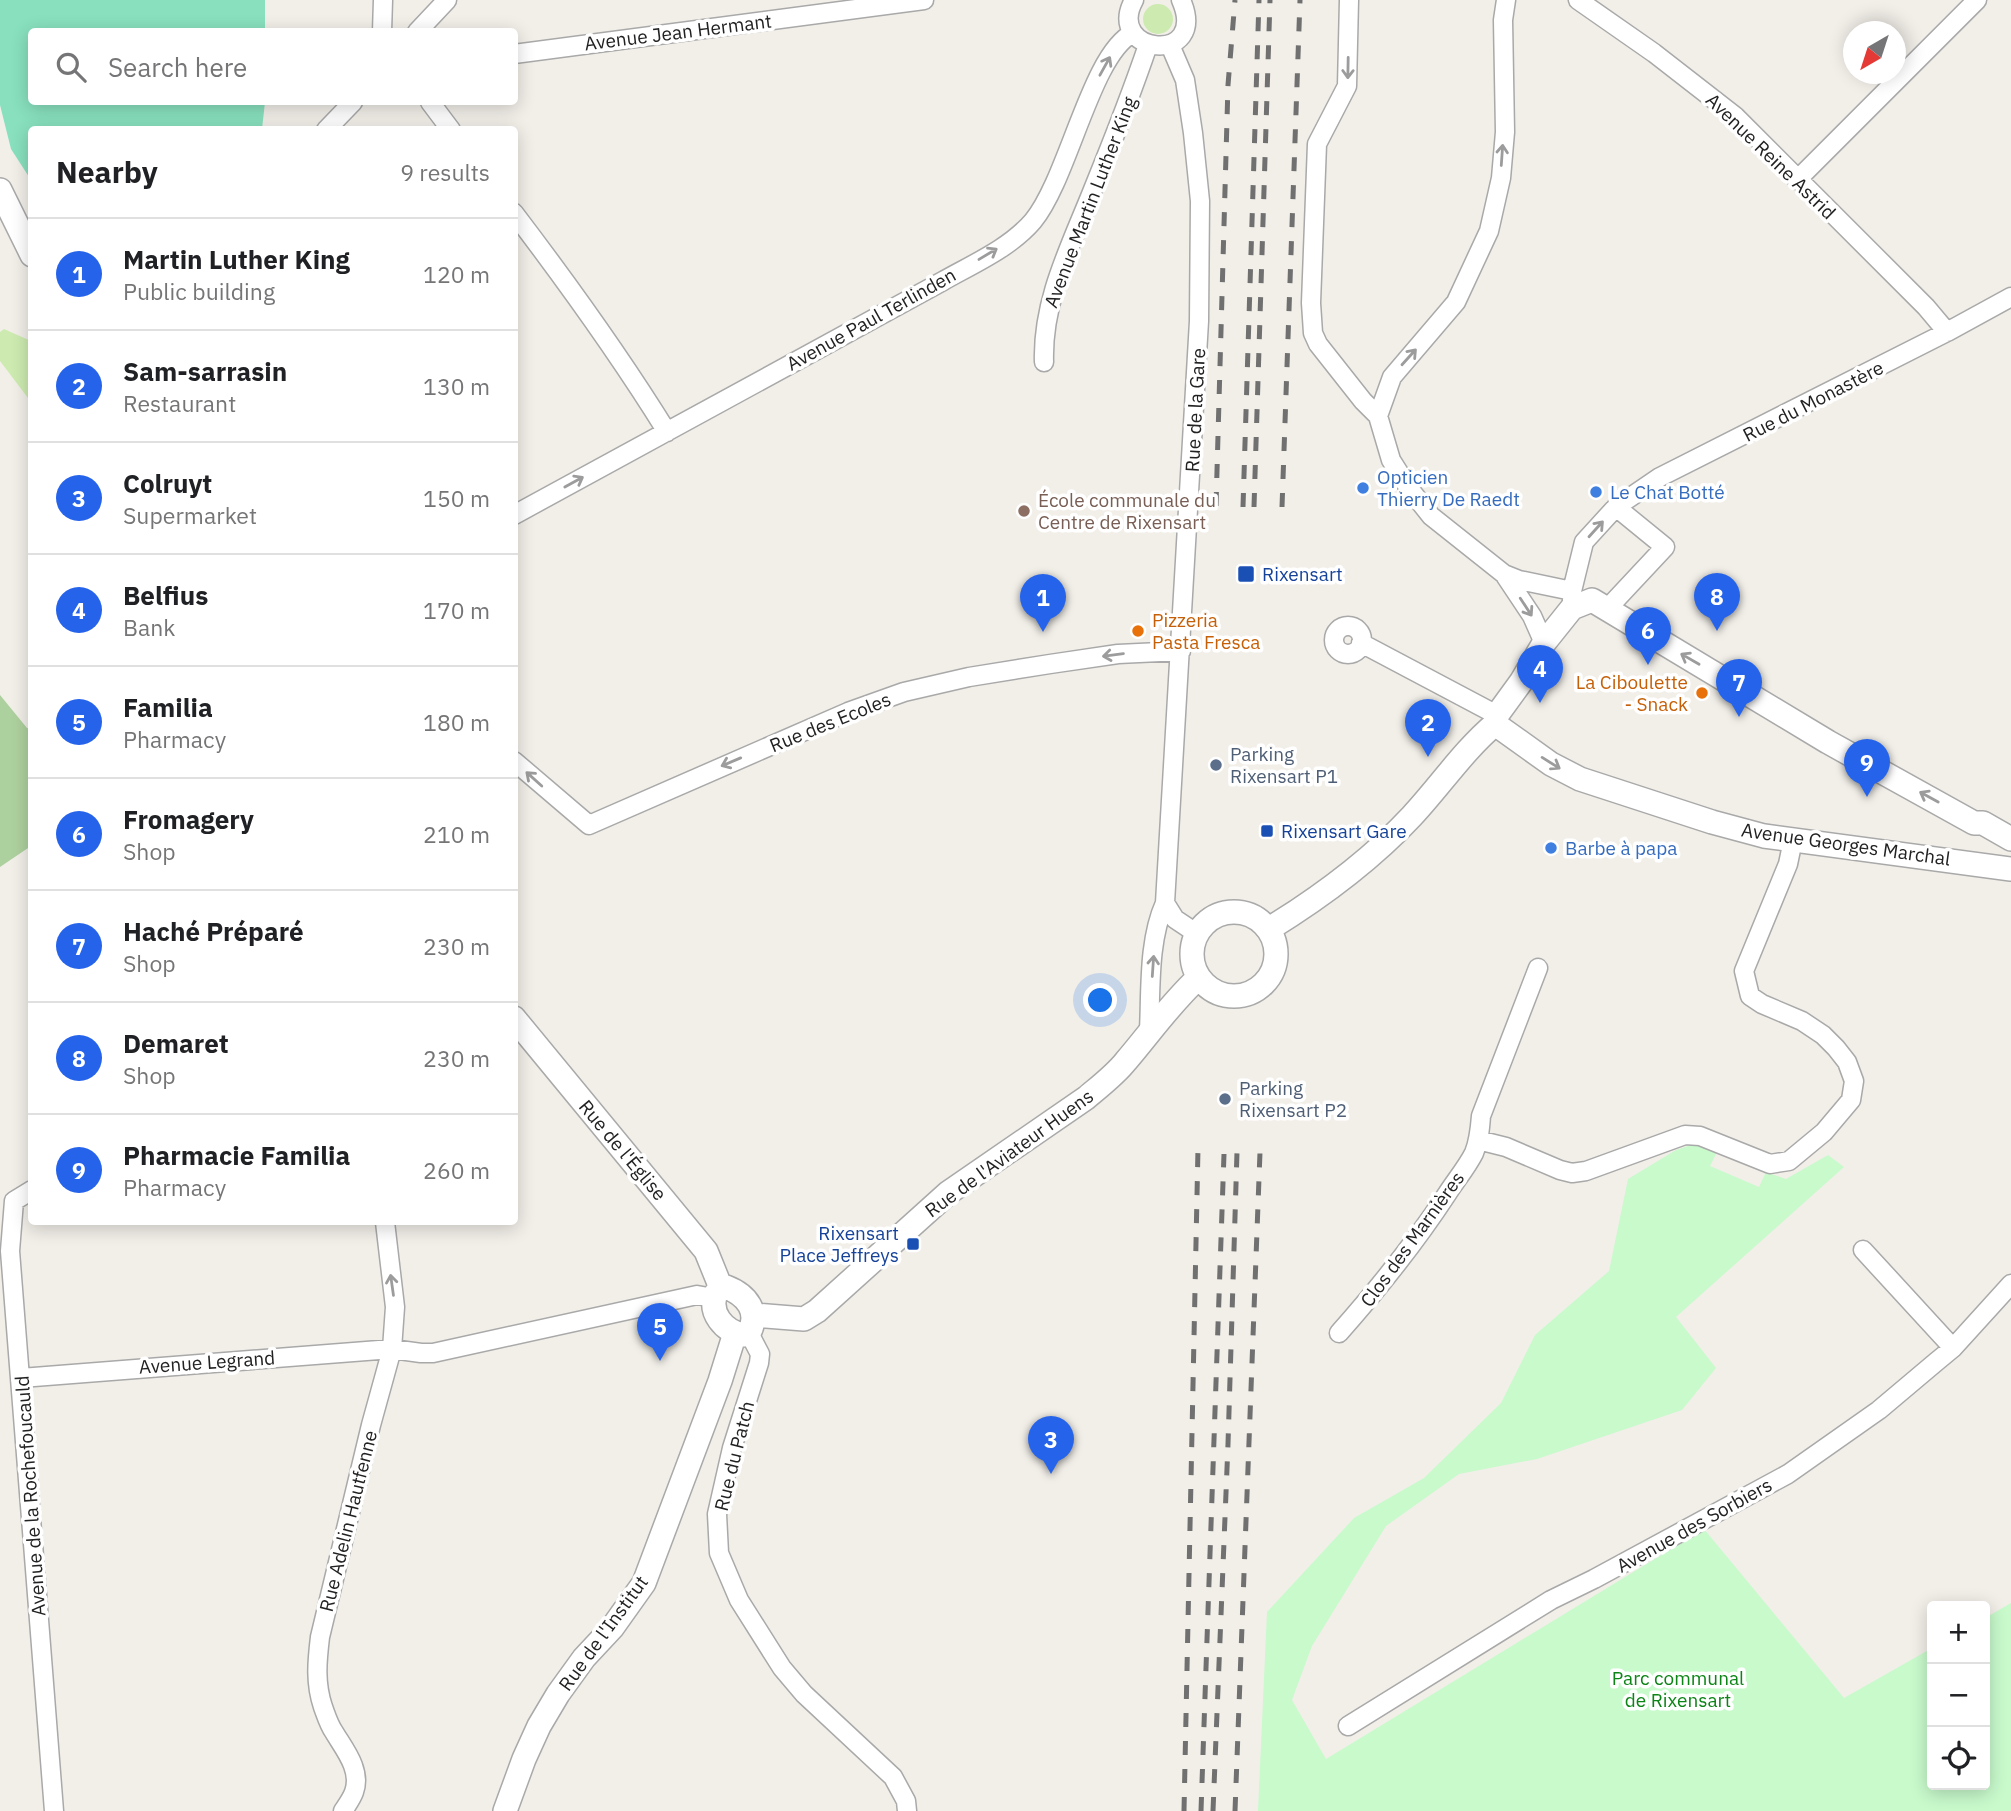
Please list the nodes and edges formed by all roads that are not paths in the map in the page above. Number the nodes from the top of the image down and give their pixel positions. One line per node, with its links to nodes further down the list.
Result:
1 (383, 0): 10 (street)
2 (447, 0): 11 (street)
3 (924, 0): 15 (street, Avenue Jean Hermant)
4 (1134, 0): 12 (street)
5 (1181, 0): 13 (street)
6 (1349, 0): 27 (street, one-way to 27)
7 (1506, 0): 27 (street, one-way to 7)
8 (1578, 0): 20 (street, Avenue Reine Astrid)
9 (1977, 0): 20 (street)
10 (382, 28)
11 (421, 28)
12 (1133, 33): 14 (street); 28 (street, Avenue Paul Terlinden, one-way to 12)
13 (1170, 44): 14 (street); 36 (street, Rue de la Gare)
14 (1149, 45): 26 (street, Avenue Martin Luther King)
15 (518, 53)
16 (350, 105): 18 (street)
17 (432, 105): 19 (street)
18 (330, 126)
19 (448, 126)
20 (1797, 180): 25 (street, Avenue Reine Astrid)
21 (0, 190): 23 (street)
22 (518, 218): 28 (street)
23 (28, 247)
24 (2011, 297): 25 (street, Rue du Monastère)
25 (1947, 332): 29 (street, Rue du Monastère)
26 (1044, 362)
27 (1378, 416): 31 (street)
28 (667, 432): 30 (street, Avenue Paul Terlinden, one-way to 28)
29 (1616, 507): 32 (street, Rue du Monastère, one-way to 29); 33 (street)
30 (518, 513)
31 (1504, 574): 32 (street); 35 (street, one-way to 35)
32 (1572, 599): 33 (street); 35 (street)
33 (1606, 609): 39 (street, one-way to 33)
34 (1361, 643): 37 (street)
35 (1544, 643): 37 (street)
36 (1181, 651): 38 (street, Rue des Ecoles, one-way to 38); 44 (street, Rue de la Gare)
37 (1496, 720): 41 (street, Avenue Georges Marchal, one-way to 41); 45 (street)
38 (518, 764)
39 (1974, 823): 40 (street); 42 (street)
40 (2011, 839)
41 (1793, 840): 42 (street, Avenue Georges Marchal); 51 (street)
42 (1960, 861): 43 (street, Avenue Georges Marchal)
43 (2011, 869)
44 (1165, 903): 46 (street); 50 (street, one-way to 44)
45 (1269, 929): 46 (street); 48 (street)
46 (1196, 933): 48 (street)
47 (1538, 968): 51 (street, Clos des Marnières)
48 (1198, 978): 50 (street, Rue de l'Aviateur Huens)
49 (518, 1023): 57 (street, Rue de l'Église)
50 (1149, 1031): 58 (street, Rue de l'Aviateur Huens)
51 (1478, 1140): 59 (street, Clos des Marnières)
52 (28, 1192): 53 (street, Avenue de la Rochefoucauld)
53 (7, 1201): 62 (street, Avenue de la Rochefoucauld)
54 (385, 1225): 61 (street, Rue Adelin Hautfenne, one-way to 54)
55 (1863, 1250): 60 (street)
56 (2011, 1284): 60 (street, Avenue des Sorbiers)
57 (717, 1293): 58 (street); 58 (street); 61 (street, Avenue Legrand)
58 (746, 1327): 66 (street, Rue de l'Institut); 67 (street, Rue du Patch)
59 (1339, 1333)
60 (1953, 1348): 63 (street, Avenue des Sorbiers)
61 (392, 1349): 62 (street, Avenue Legrand); 65 (street, Rue Adelin Hautfenne)
62 (21, 1378): 64 (street, Avenue de la Rochefoucauld)
63 (1348, 1726)
64 (54, 1811)
65 (343, 1811)
66 (505, 1811)
67 (907, 1811)

